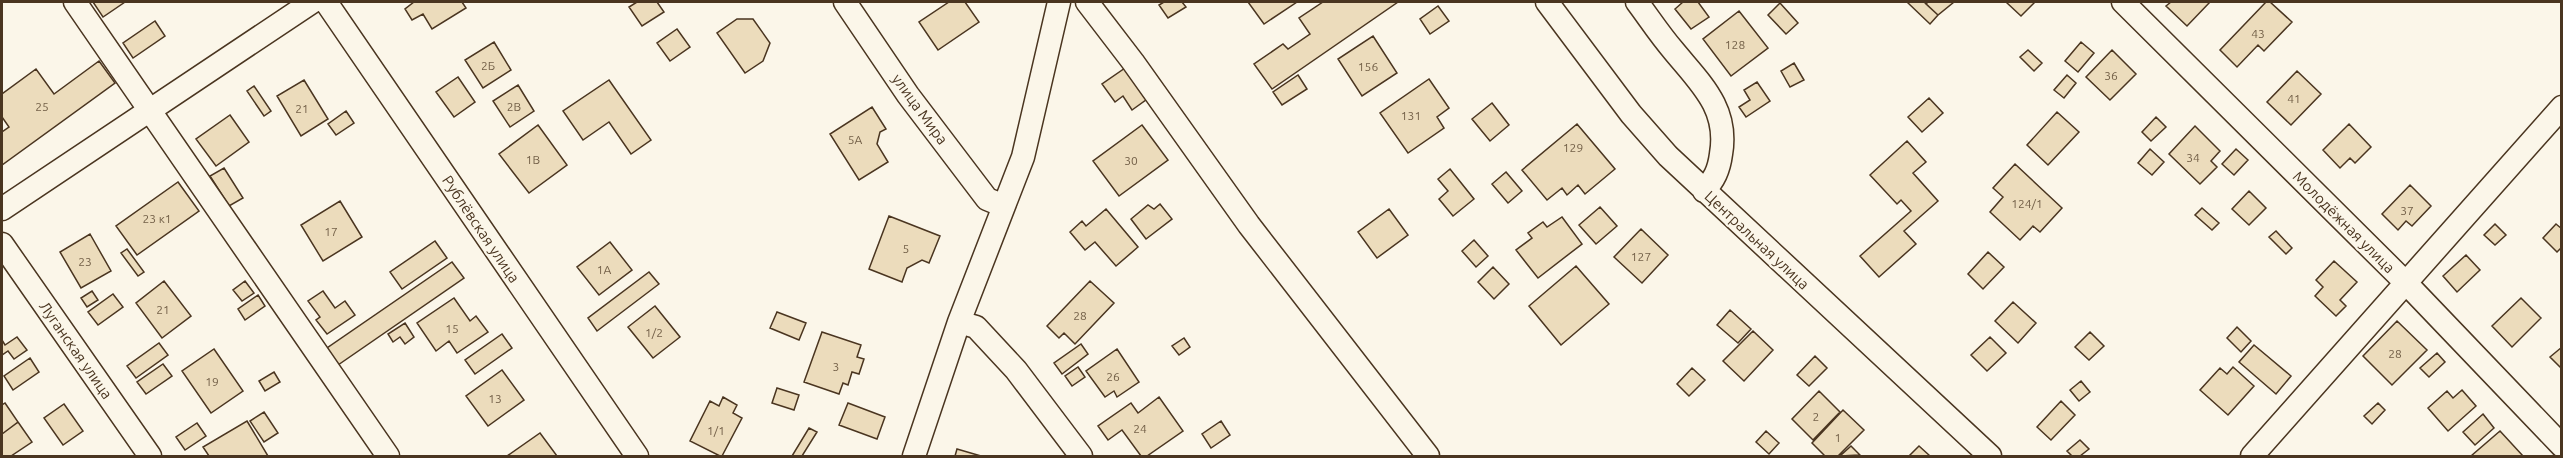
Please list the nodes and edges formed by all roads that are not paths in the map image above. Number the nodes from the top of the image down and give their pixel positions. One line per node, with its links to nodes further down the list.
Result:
1 (75, 2): 11 (street)
2 (312, 2): 11 (street)
3 (326, 2): 21 (street, Рублёвская улица)
4 (845, 2): 13 (street, улица Мира)
5 (1059, 2): 13 (street)
6 (1087, 2): 24 (street)
7 (1546, 2): 12 (street, Центральная улица)
8 (1637, 2): 12 (street)
9 (2123, 2): 16 (street, Молодёжная улица)
10 (2562, 107): 16 (street)
11 (150, 110): 14 (street); 20 (street)
12 (1704, 192): 25 (street, Центральная улица)
13 (1004, 206): 17 (street)
14 (2, 209)
15 (2, 244): 19 (street, Луганская улица)
16 (2406, 283): 18 (street, Молодёжная улица); 26 (street)
17 (960, 322): 22 (street); 23 (street)
18 (2562, 446)
19 (150, 456)
20 (388, 456)
21 (637, 456)
22 (914, 456)
23 (1081, 456)
24 (1428, 456)
25 (1990, 456)
26 (2252, 456)

